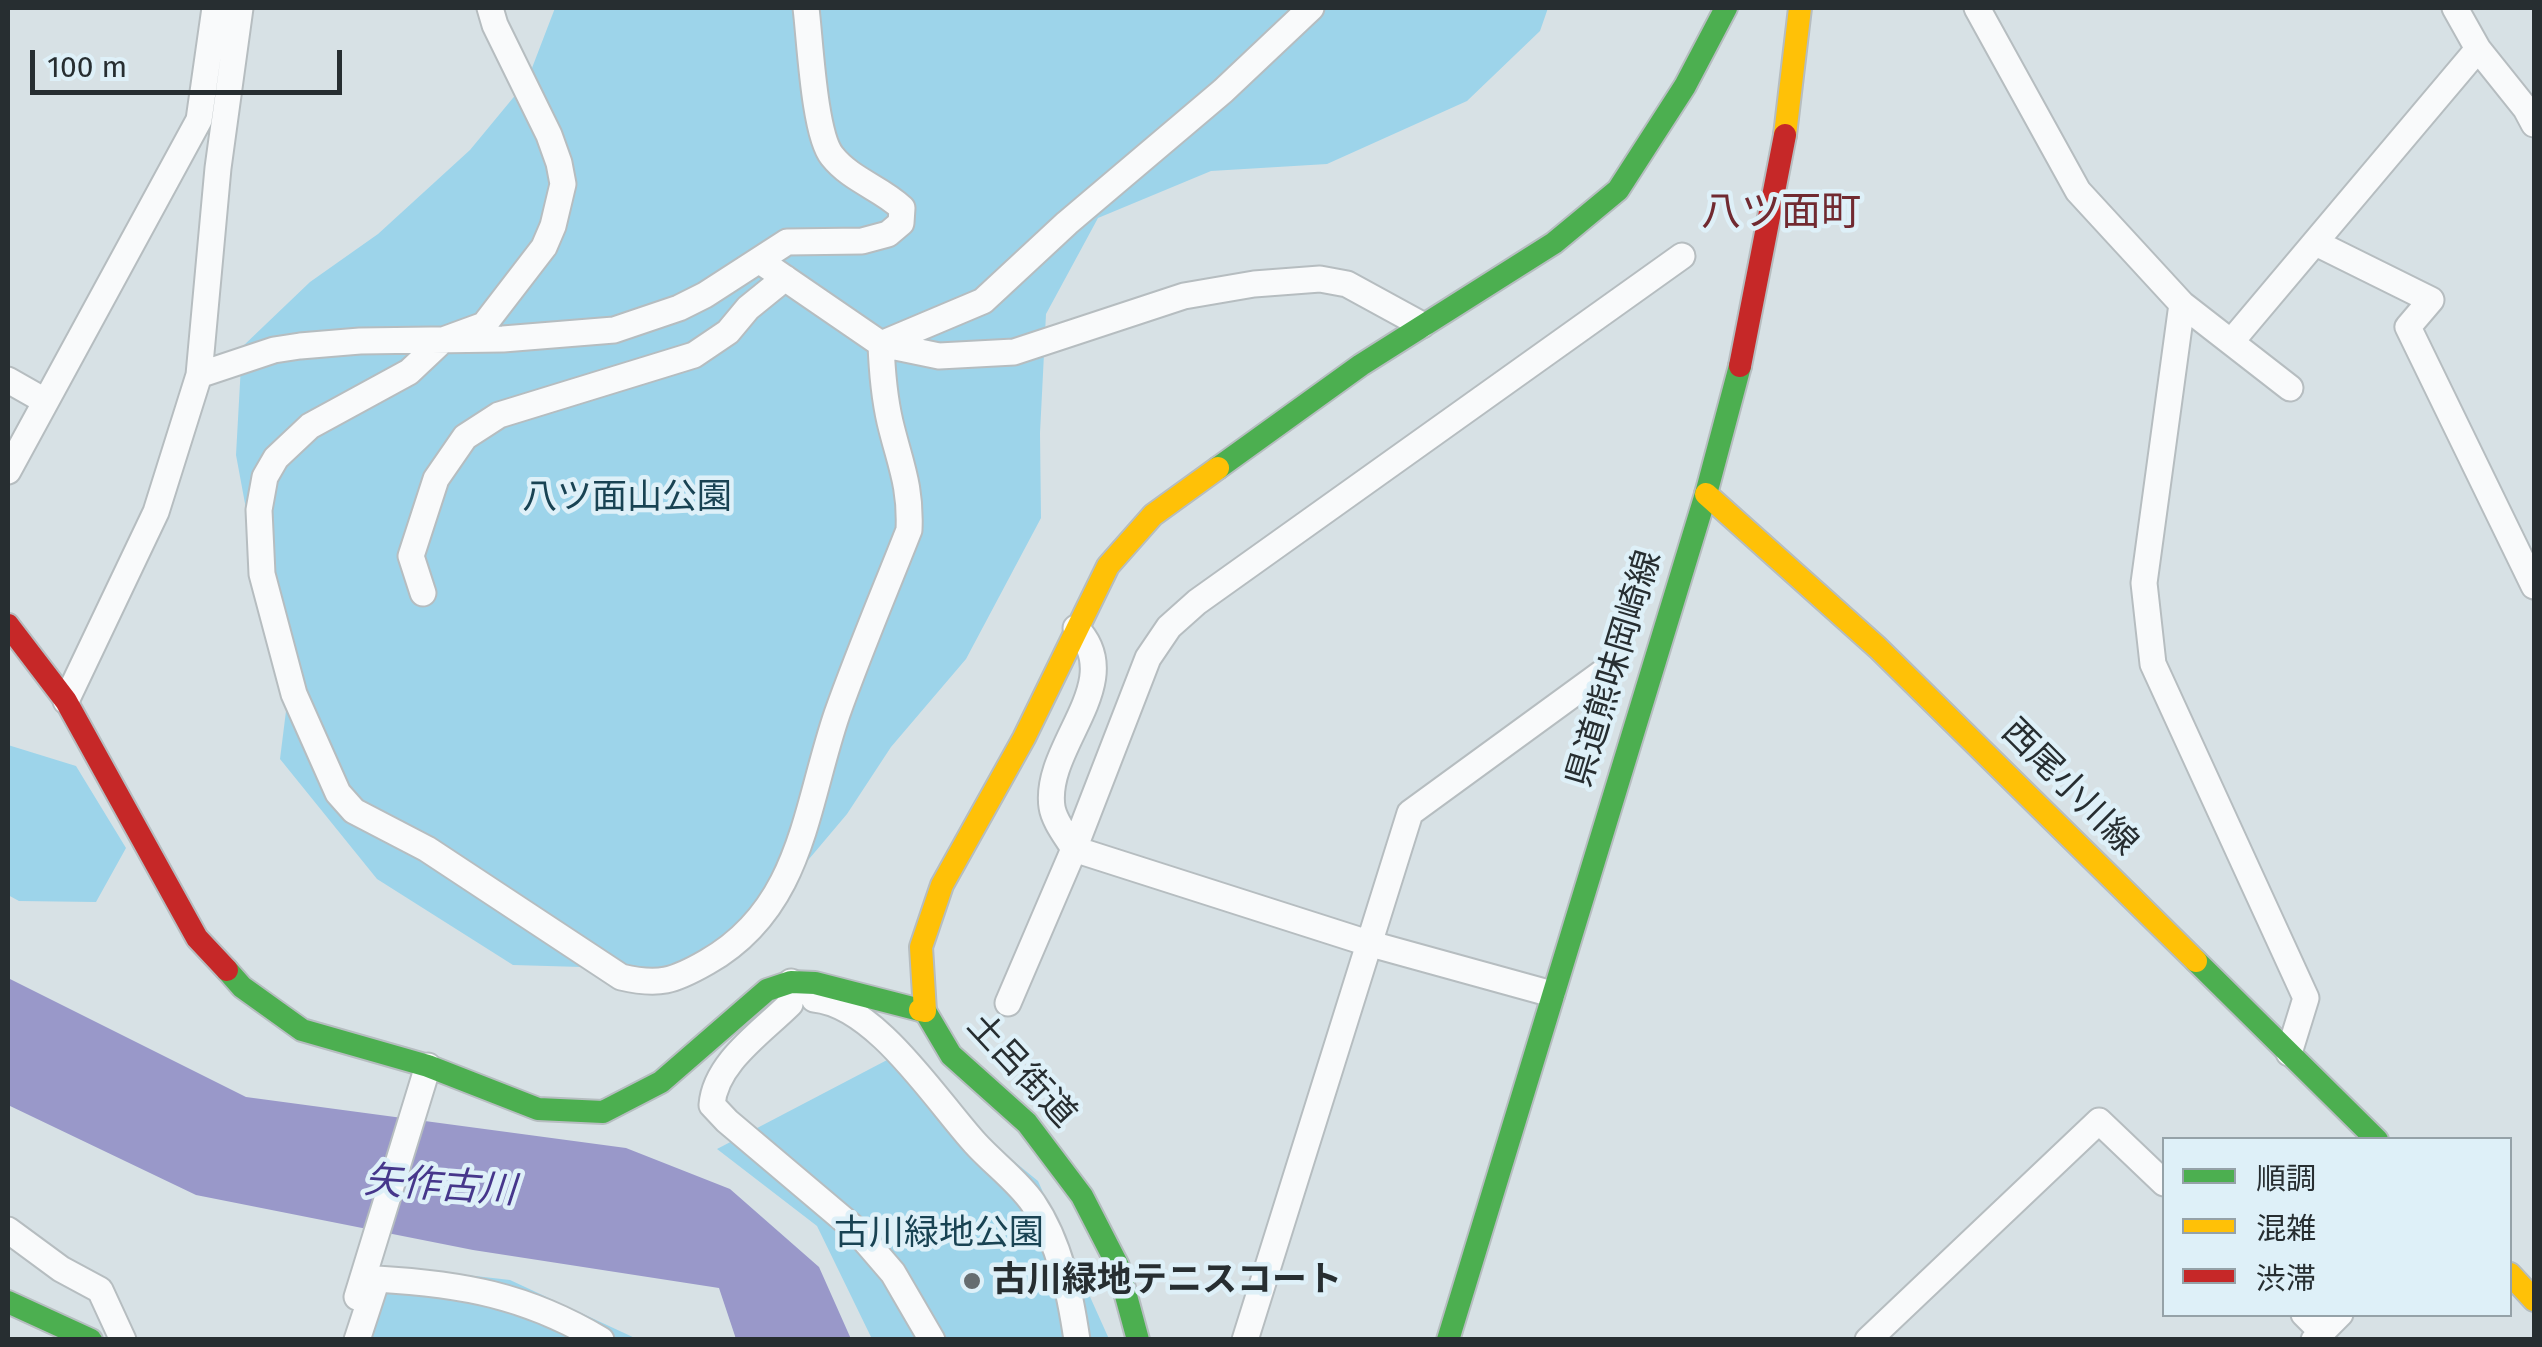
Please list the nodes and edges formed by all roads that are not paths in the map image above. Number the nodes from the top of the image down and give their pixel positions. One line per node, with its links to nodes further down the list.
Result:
1 (216, 8): 24 (street)
2 (240, 8): 21 (street)
3 (490, 8): 18 (street)
4 (806, 8): 14 (street)
5 (1312, 8): 20 (street)
6 (1726, 8): 17 (main road)
7 (1800, 8): 26 (main road, 県道熊味岡崎線)
8 (1977, 8): 16 (street)
9 (2455, 8): 10 (street)
10 (2478, 50): 11 (street); 12 (street)
11 (2534, 124)
12 (2316, 243): 19 (street); 27 (street)
13 (1682, 256): 33 (street)
14 (760, 260): 15 (street); 18 (street)
15 (785, 278): 20 (street); 28 (street)
16 (2182, 304): 19 (street); 41 (street)
17 (1422, 325): 20 (street); 30 (main road)
18 (444, 340): 20 (street); 21 (street)
19 (2231, 342): 23 (street)
20 (882, 344)
21 (199, 375): 32 (street)
22 (8, 380): 24 (street)
23 (2290, 388)
24 (45, 400): 25 (street)
25 (8, 472)
26 (1706, 494): 37 (main road, 県道熊味岡崎線); 41 (main road, 西尾小川線)
27 (2534, 586)
28 (423, 594)
29 (8, 626): 32 (main road)
30 (1076, 628): 33 (street); 35 (main road)
31 (1602, 674): 34 (street)
32 (66, 701): 42 (main road)
33 (1074, 849): 34 (street); 39 (street)
34 (1371, 944): 37 (street); 57 (street)
35 (921, 947): 38 (street); 40 (main road)
36 (790, 993): 38 (main road); 42 (main road); 54 (street); 55 (street)
37 (1552, 994): 58 (main road, 県道熊味岡崎線)
38 (877, 999): 40 (main road)
39 (1008, 1003)
40 (925, 1012): 56 (main road, 土呂街道)
41 (2289, 1053): 43 (main road, 西尾小川線)
42 (428, 1066): 51 (street)
43 (2374, 1137)
44 (2162, 1181): 59 (street)
45 (8, 1230): 50 (street)
46 (2512, 1276): 47 (main road)
47 (2534, 1300)
48 (8, 1302): 49 (main road)
49 (91, 1340)
50 (123, 1340)
51 (344, 1340)
52 (357, 1340): 53 (street)
53 (601, 1340)
54 (932, 1340)
55 (1078, 1340)
56 (1138, 1340)
57 (1245, 1340)
58 (1448, 1340)
59 (1868, 1340)

